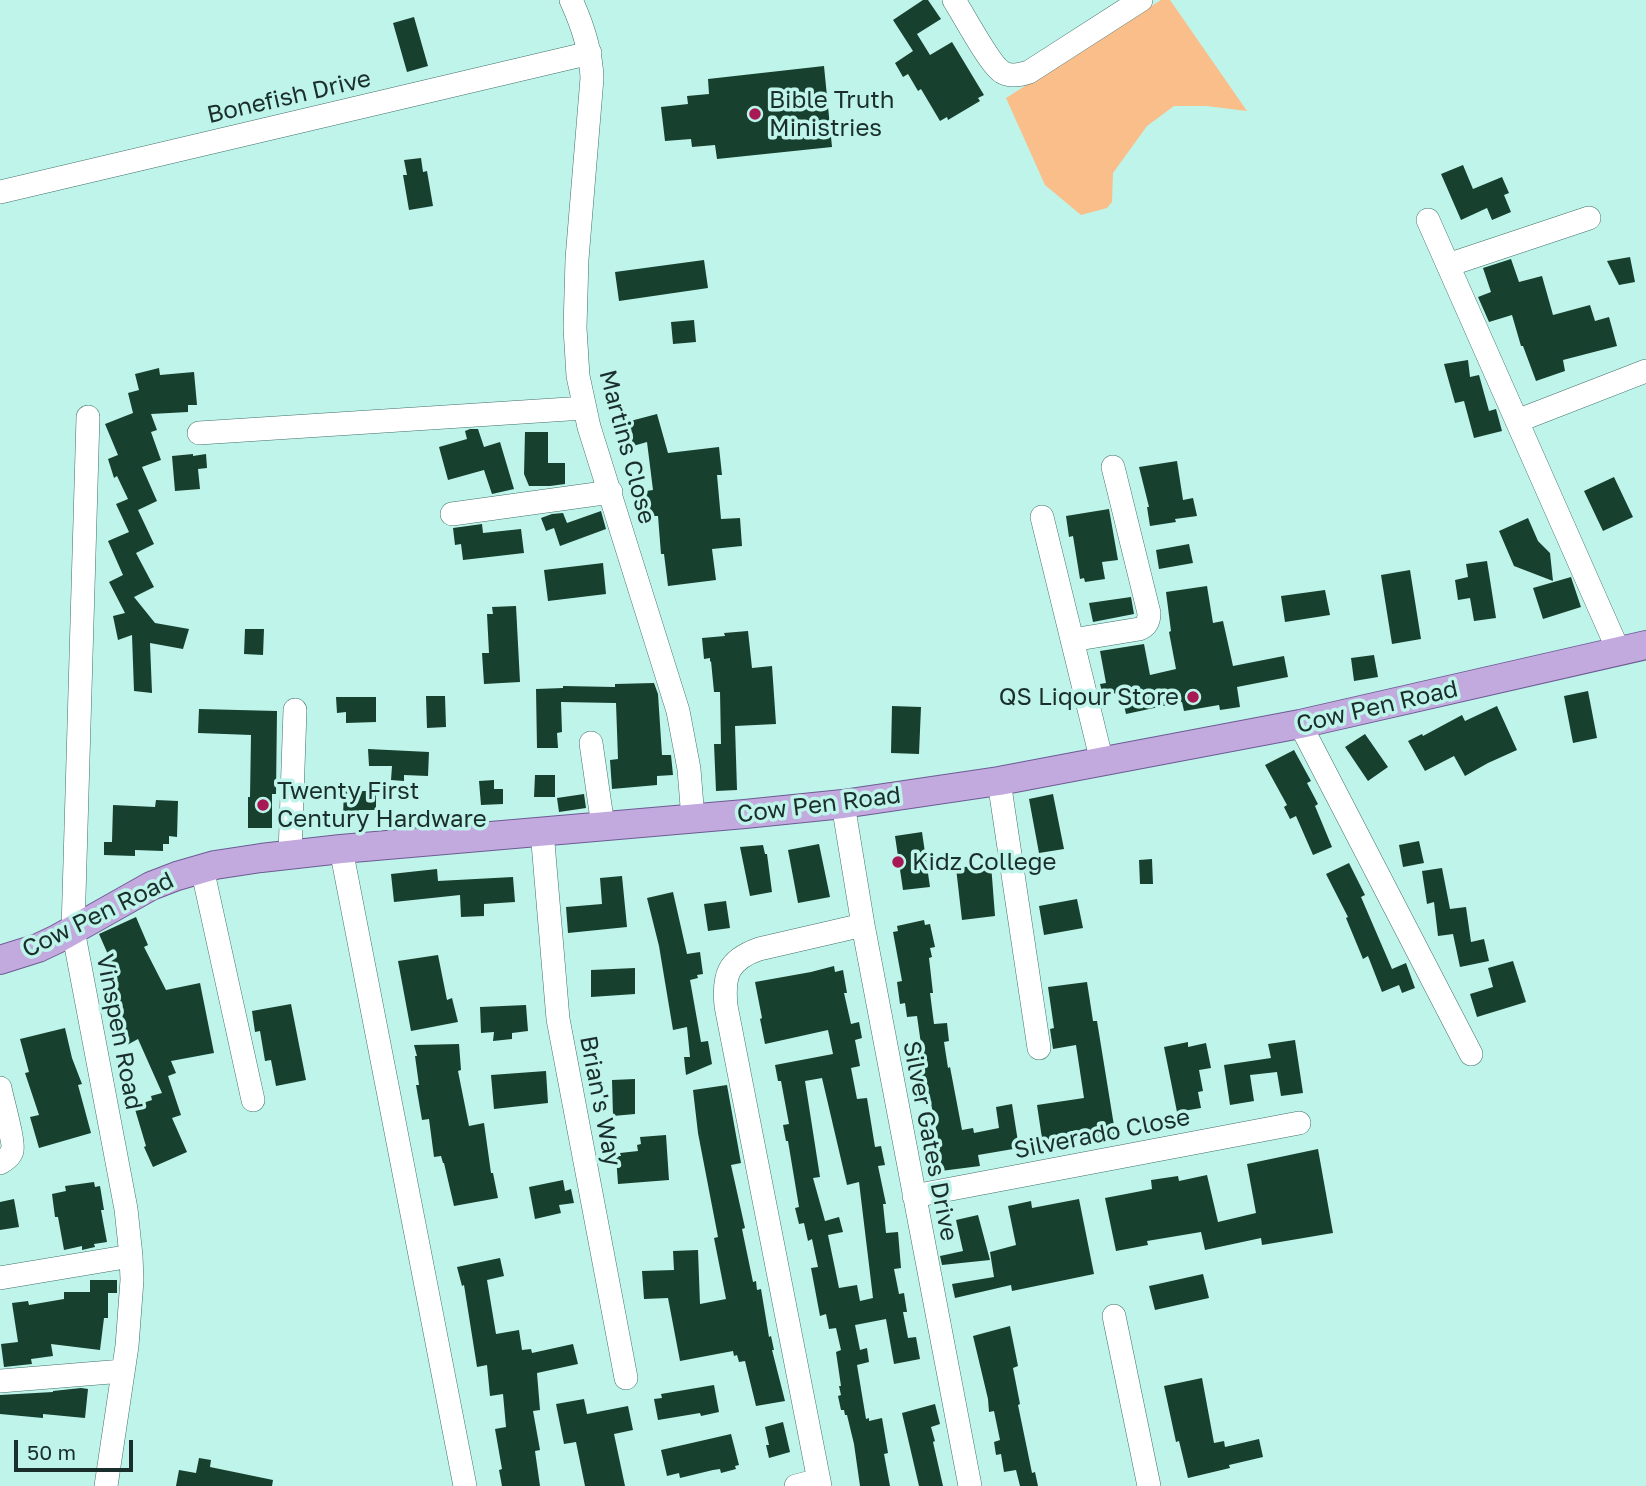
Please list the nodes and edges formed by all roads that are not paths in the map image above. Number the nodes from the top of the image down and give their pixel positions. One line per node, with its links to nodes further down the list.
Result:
1 (571, 0): 4 (street, Martins Close)
2 (954, 0): 3 (street)
3 (1141, 0)
4 (590, 53): 5 (street, Bonefish Drive); 10 (street, Martins Close)
5 (0, 192)
6 (1589, 218): 8 (street)
7 (1428, 219): 8 (street)
8 (1448, 265): 12 (street)
9 (1646, 371): 12 (street)
10 (584, 408): 13 (street); 15 (street, Martins Close)
11 (88, 417): 33 (street, Vinspen Road)
12 (1517, 421): 19 (street)
13 (200, 433)
14 (1113, 467): 18 (street)
15 (611, 492): 16 (street); 26 (street, Martins Close)
16 (452, 514)
17 (1042, 517): 18 (street)
18 (1072, 640): 23 (street)
19 (1633, 648): 21 (main road, Cow Pen Road)
20 (295, 710): 30 (street)
21 (1300, 724): 23 (main road, Cow Pen Road); 36 (street)
22 (591, 743): 27 (street)
23 (1102, 762): 24 (main road, Cow Pen Road)
24 (999, 781): 25 (main road, Cow Pen Road); 35 (street)
25 (843, 804): 26 (main road, Cow Pen Road); 32 (street, Silver Gates Drive)
26 (693, 819): 27 (main road, Cow Pen Road)
27 (603, 826): 28 (main road, Cow Pen Road)
28 (542, 831): 29 (main road, Cow Pen Road); 46 (street, Brian's Way)
29 (341, 849): 30 (main road, Cow Pen Road); 50 (street)
30 (290, 854): 31 (main road, Cow Pen Road)
31 (202, 868): 33 (main road, Cow Pen Road); 38 (street)
32 (863, 925): 41 (street, Silver Gates Drive); 48 (street)
33 (73, 930): 34 (main road, Cow Pen Road); 42 (street, Vinspen Road)
34 (0, 960)
35 (1039, 1048)
36 (1471, 1054)
37 (0, 1088): 40 (street)
38 (253, 1100)
39 (1299, 1123): 41 (street, Silverado Close)
40 (0, 1163)
41 (914, 1196): 52 (street, Silver Gates Drive)
42 (131, 1256): 43 (street); 45 (street, Vinspen Road)
43 (0, 1278)
44 (1114, 1316): 53 (street)
45 (123, 1371): 47 (street); 49 (street, Vinspen Road)
46 (626, 1378)
47 (0, 1381)
48 (820, 1483): 51 (street)
49 (106, 1486)
50 (464, 1486)
51 (796, 1486)
52 (970, 1486)
53 (1149, 1486)

